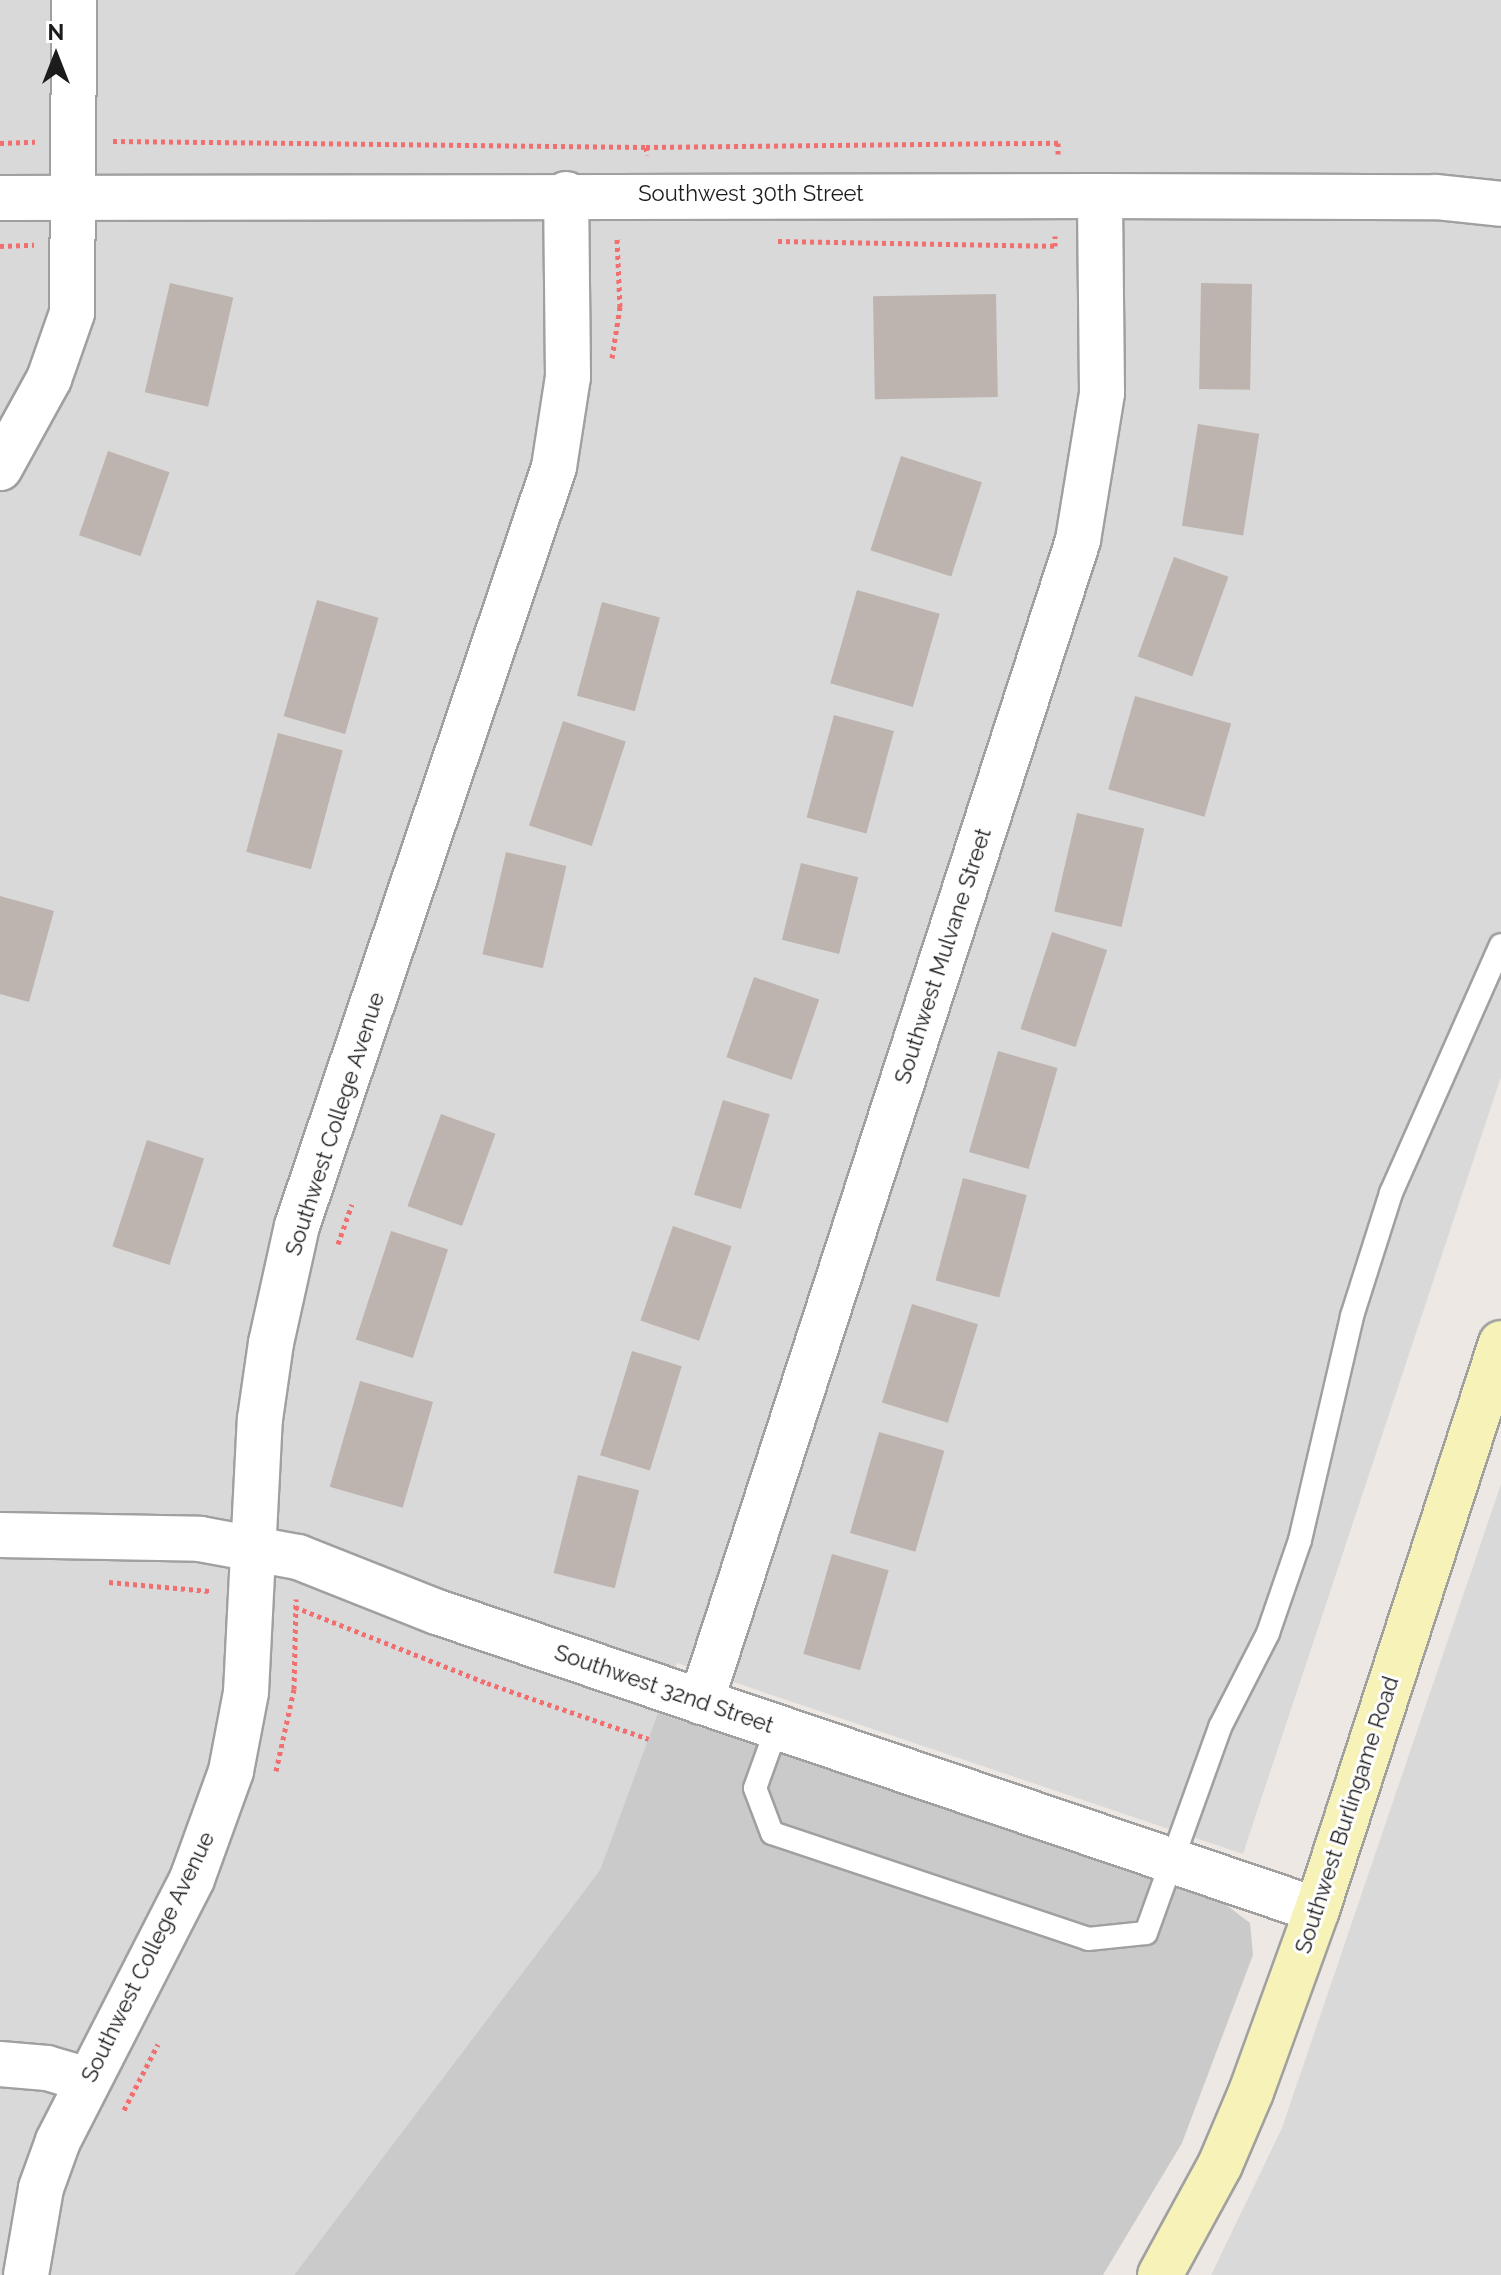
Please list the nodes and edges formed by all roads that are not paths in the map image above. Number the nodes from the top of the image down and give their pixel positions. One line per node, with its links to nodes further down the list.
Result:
1 (74, 0): 4 (street)
2 (566, 194): 3 (street, Southwest 30th Street); 4 (street, Southwest 30th Street); 11 (street, Southwest College Avenue)
3 (1100, 196): 6 (street, Southwest 30th Street); 12 (street, Southwest Mulvane Street)
4 (75, 197): 5 (street, Southwest 30th Street); 7 (street)
5 (0, 198)
6 (1501, 204)
7 (0, 468)
8 (1501, 945): 14 (lane)
9 (1500, 1349): 15 (main road, Southwest Burlingame Road)
10 (0, 1535): 11 (street, Southwest 32nd Street)
11 (253, 1547): 12 (street, Southwest 32nd Street); 17 (street, Southwest College Avenue)
12 (701, 1702): 13 (street, Southwest 32nd Street)
13 (777, 1727): 14 (street, Southwest 32nd Street); 14 (lane)
14 (1173, 1859): 15 (street, Southwest 32nd Street)
15 (1317, 1910): 19 (main road, Southwest Burlingame Road)
16 (0, 2064): 17 (street)
17 (88, 2080): 18 (street, Southwest College Avenue)
18 (26, 2275)
19 (1160, 2275)

